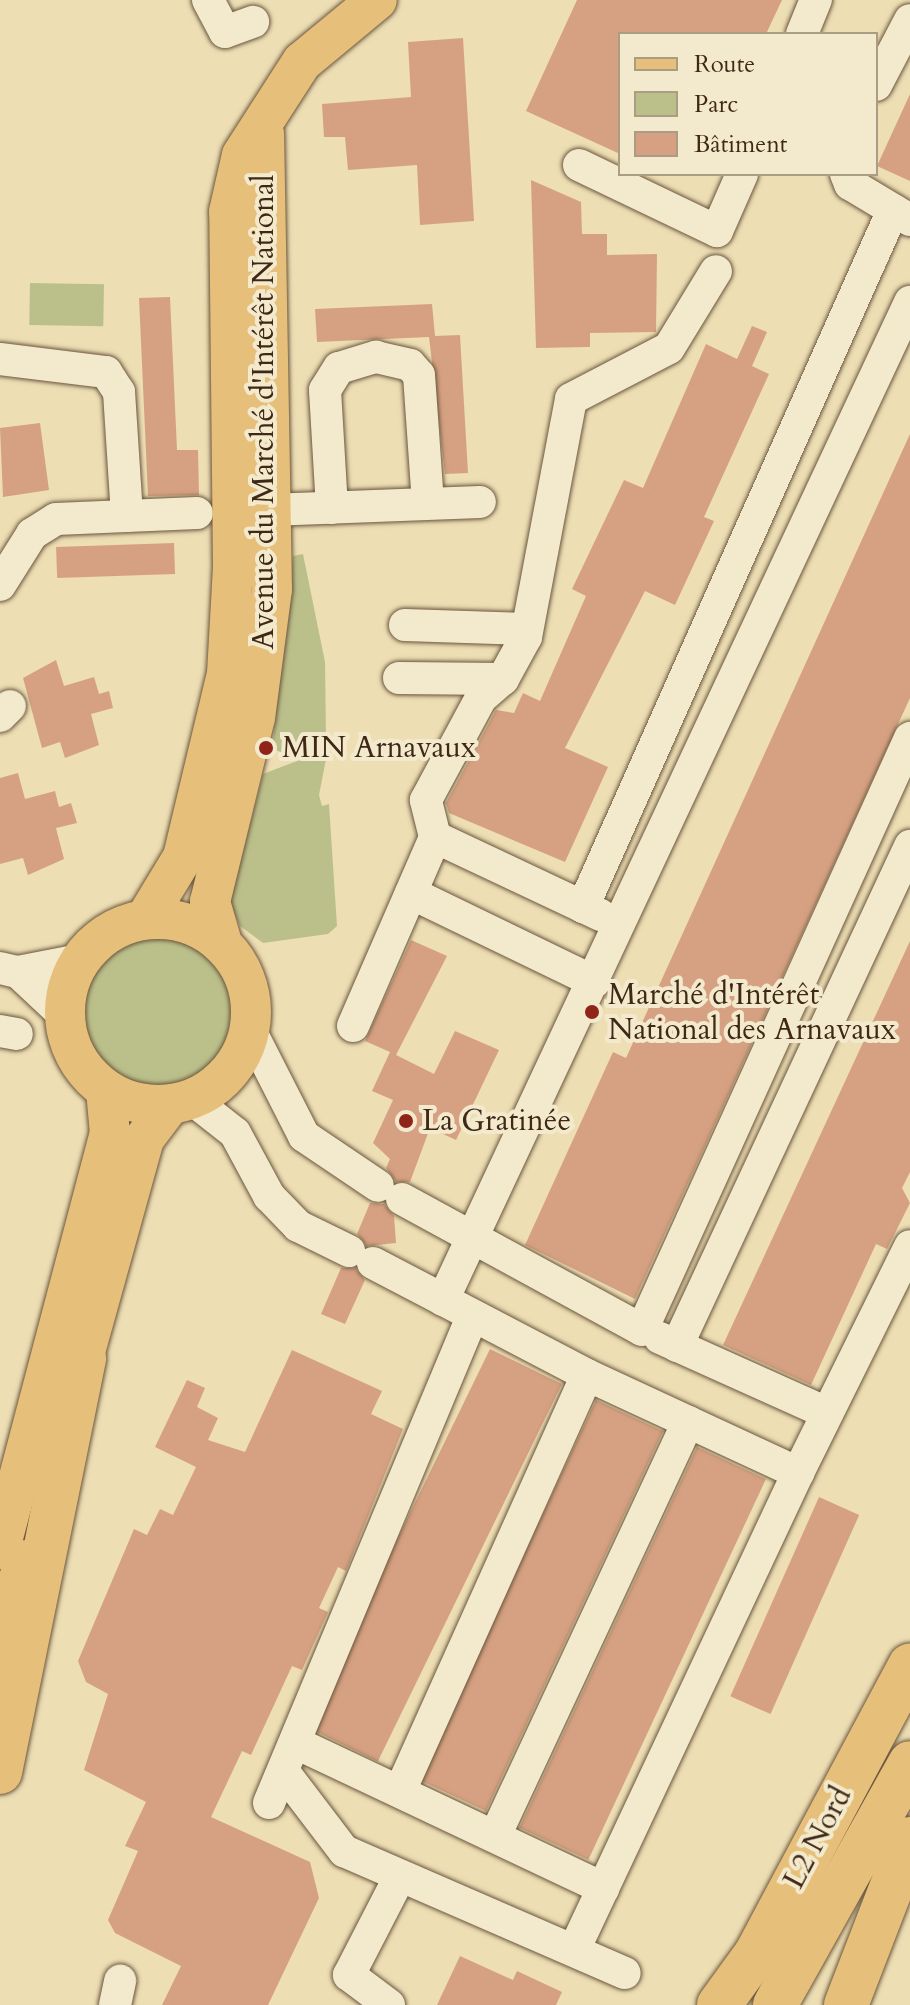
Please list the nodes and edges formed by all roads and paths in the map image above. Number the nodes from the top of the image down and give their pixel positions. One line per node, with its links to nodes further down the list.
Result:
1 (208, 0): 5 (street)
2 (377, 0): 8 (main road, Avenue du Marché d'Intérêt National)
3 (816, 0): 6 (street)
4 (910, 20): 7 (street)
5 (253, 22)
6 (803, 32)
7 (878, 81)
8 (264, 114): 19 (main road, Avenue du Marché d'Intérêt National); 32 (main road, Avenue du Marché d'Intérêt National)
9 (579, 165): 10 (street)
10 (741, 176)
11 (847, 176): 12 (street)
12 (902, 215): 31 (street)
13 (716, 271): 24 (street)
14 (910, 302): 33 (street)
15 (0, 359): 21 (street)
16 (480, 502): 17 (street)
17 (428, 503): 18 (street); 18 (street)
18 (332, 508): 19 (street)
19 (269, 510): 34 (main road, Avenue du Marché d'Intérêt National)
20 (197, 513): 21 (street)
21 (127, 516): 22 (street)
22 (0, 585)
23 (405, 625): 24 (street)
24 (527, 629): 26 (street)
25 (399, 678): 26 (street)
26 (503, 679): 28 (street)
27 (910, 738): 47 (street)
28 (435, 837): 30 (street); 31 (street)
29 (910, 846): 48 (street)
30 (411, 893): 37 (street); 39 (street)
31 (583, 907): 33 (street)
32 (146, 918): 34 (main road); 35 (main road)
33 (622, 925): 37 (street)
34 (222, 943): 40 (main road)
35 (80, 960): 36 (street); 38 (main road)
36 (9, 970): 38 (street)
37 (595, 982): 43 (street)
38 (65, 1016): 41 (main road)
39 (353, 1026)
40 (250, 1030): 42 (main road); 43 (street)
41 (106, 1090): 42 (main road); 54 (main road)
42 (181, 1103): 45 (street); 49 (main road)
43 (476, 1238): 45 (street); 47 (street)
44 (910, 1246): 51 (street)
45 (443, 1300): 46 (street)
46 (472, 1317): 50 (street); 57 (street)
47 (642, 1330): 48 (street)
48 (677, 1346): 51 (street)
49 (84, 1358): 55 (main road); 59 (highway)
50 (587, 1375): 52 (street); 60 (street)
51 (827, 1413): 53 (street)
52 (688, 1422): 53 (street); 62 (street)
53 (798, 1473): 65 (street)
54 (0, 1549)
55 (0, 1649)
56 (910, 1666): 69 (highway, L2 Nord)
57 (289, 1757): 60 (street); 61 (street); 64 (street)
58 (910, 1763): 70 (highway, L2 Nord)
59 (0, 1772)
60 (400, 1791): 62 (street)
61 (269, 1803)
62 (495, 1836): 65 (street)
63 (910, 1839): 71 (highway)
64 (399, 1878): 66 (street); 68 (street)
65 (603, 1888): 66 (street)
66 (574, 1950): 67 (street)
67 (625, 1973)
68 (389, 2005)
69 (719, 2005)
70 (775, 2005)
71 (846, 2005)

